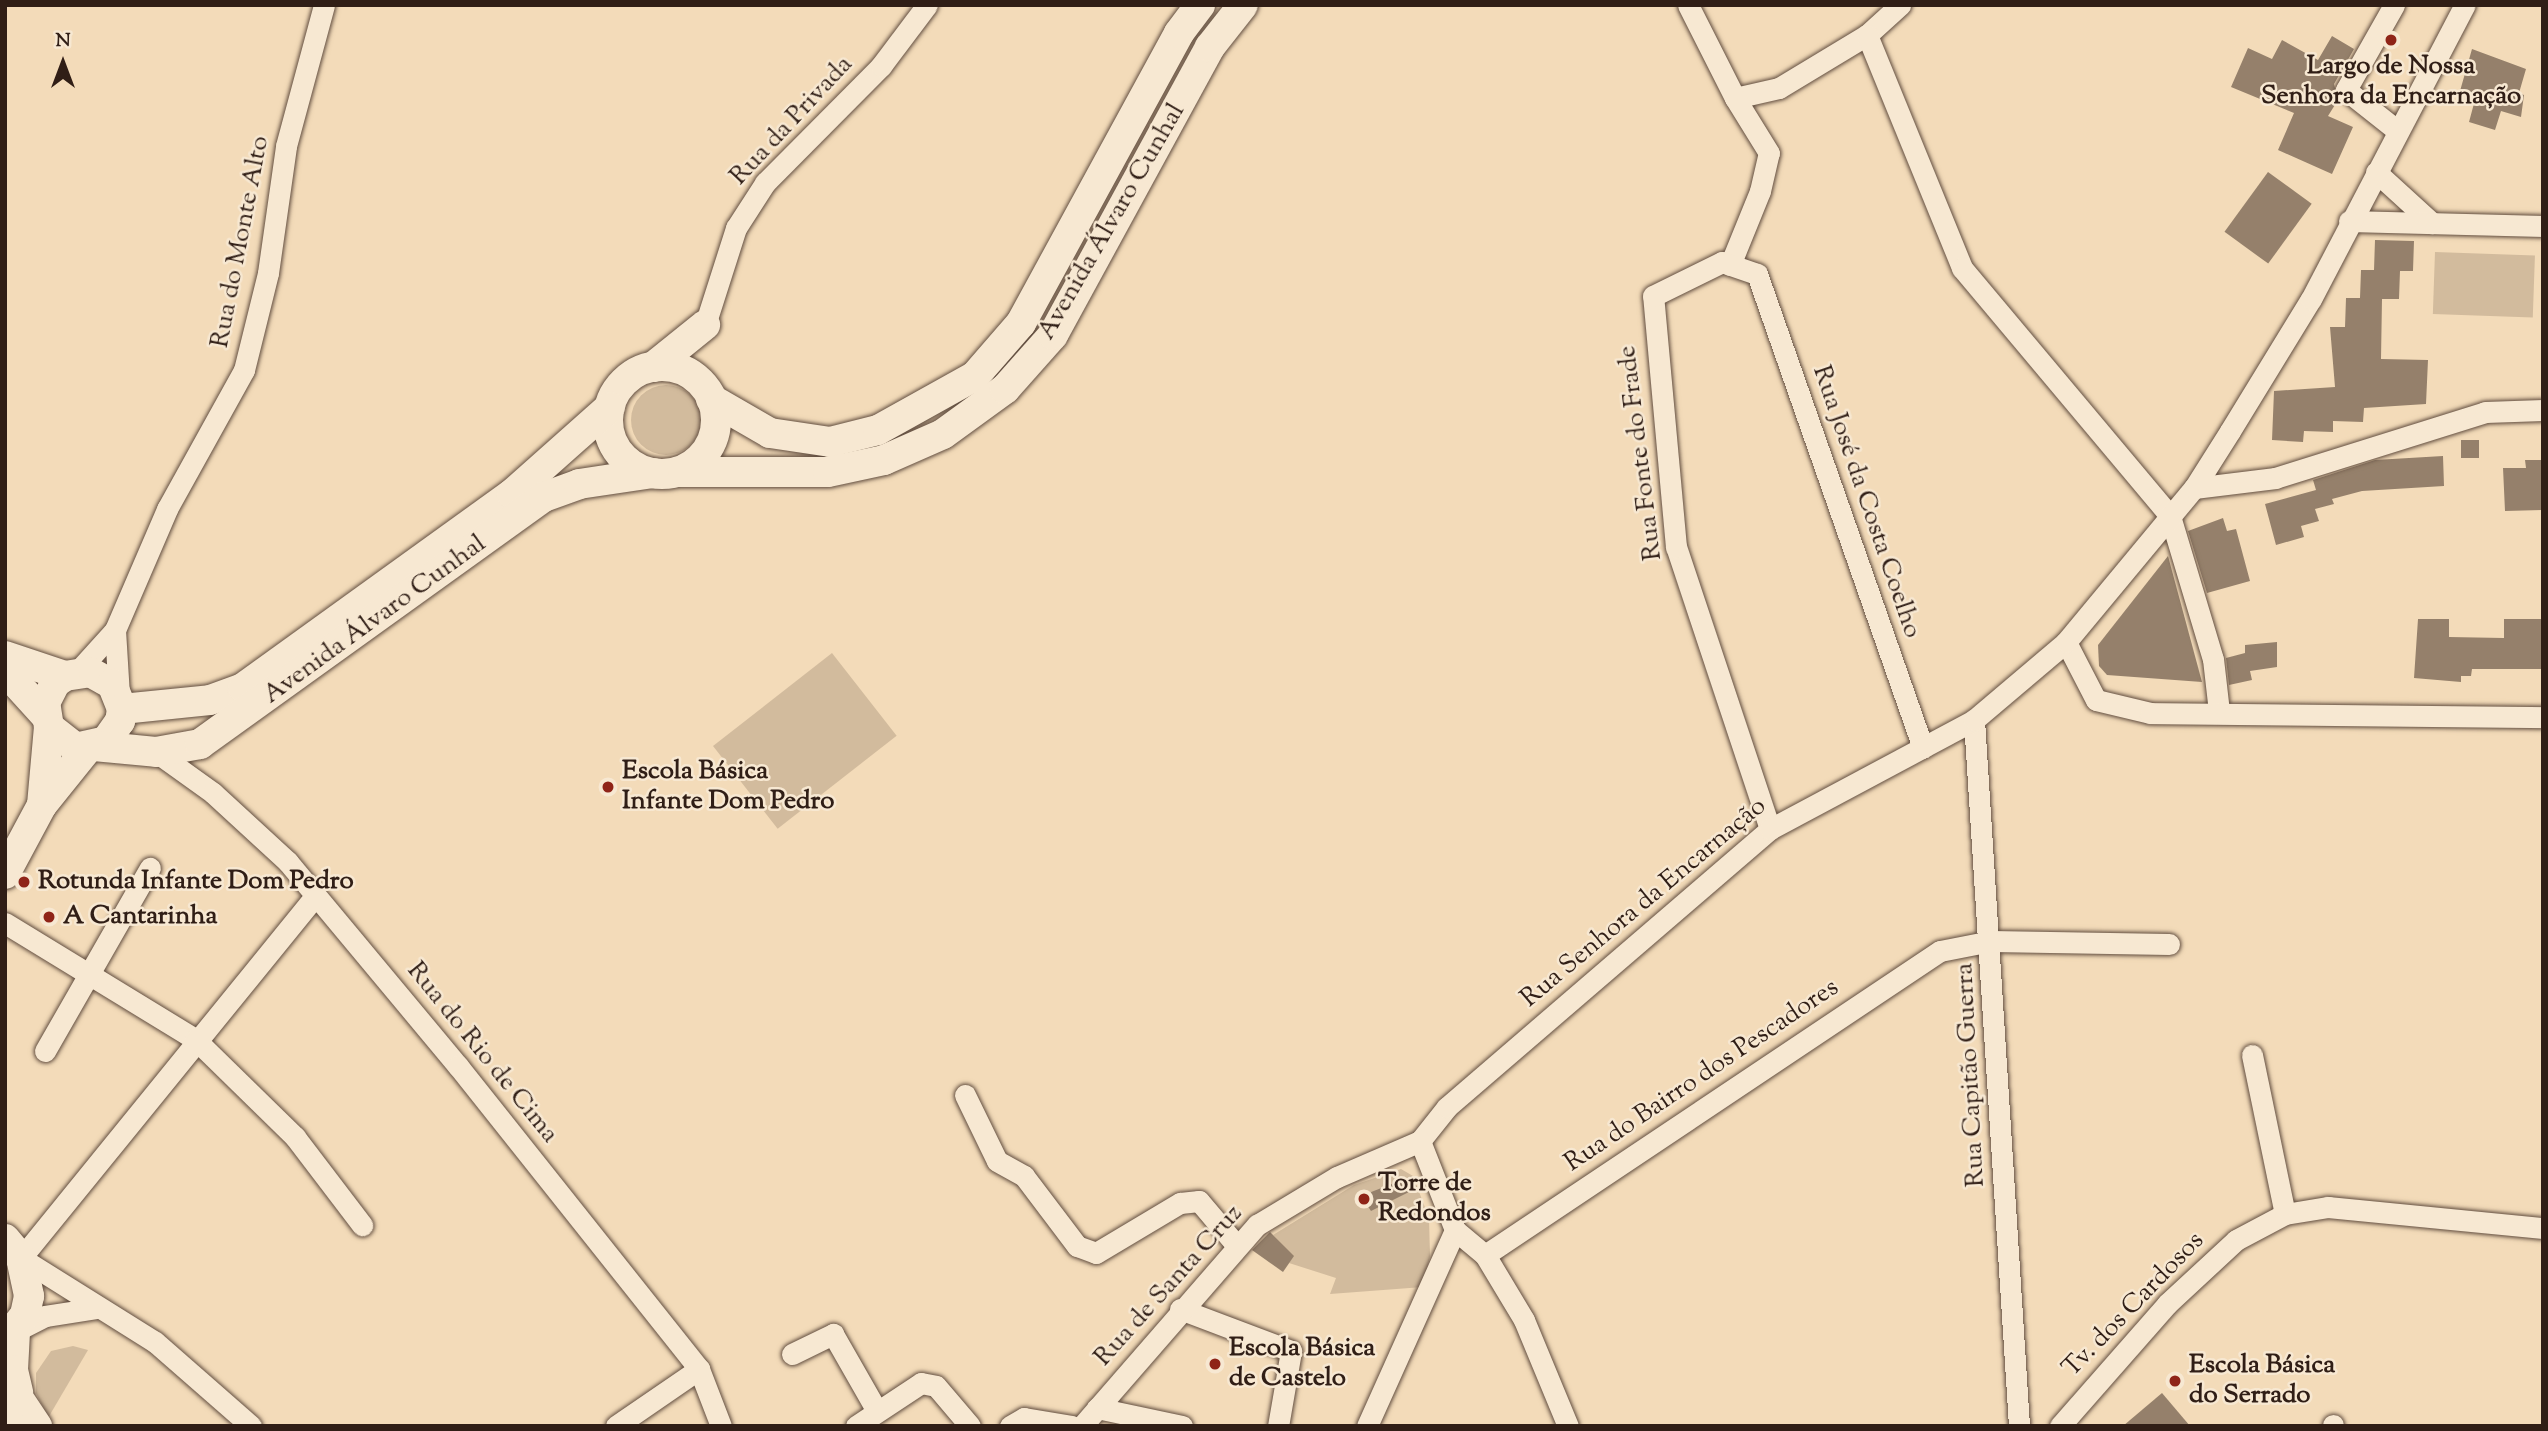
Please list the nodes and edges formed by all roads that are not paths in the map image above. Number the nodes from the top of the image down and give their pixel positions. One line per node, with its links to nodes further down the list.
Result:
1 (324, 5): 25 (street, Rua do Monte Alto)
2 (927, 5): 17 (street, Rua da Privada)
3 (1200, 5): 19 (main road, Avenida Álvaro Cunhal)
4 (1243, 5): 22 (main road, Avenida Álvaro Cunhal)
5 (1688, 5): 10 (street)
6 (1900, 5): 9 (street)
7 (2394, 5): 11 (street)
8 (2457, 8): 11 (street, Rua Senhora da Encarnação)
9 (1867, 35): 10 (street); 24 (street)
10 (1735, 98): 16 (street)
11 (2398, 131): 12 (street, Rua Senhora da Encarnação)
12 (2376, 172): 13 (street, Rua Senhora da Encarnação); 14 (street)
13 (2349, 221): 14 (street); 23 (street, Rua Senhora da Encarnação)
14 (2432, 223): 15 (street)
15 (2543, 226)
16 (1730, 265): 36 (street, Rua José da Costa Coelho); 39 (street, Rua Fonte do Frade)
17 (705, 325): 18 (main road); 19 (main road)
18 (653, 367): 19 (main road); 20 (main road)
19 (706, 391): 22 (main road)
20 (610, 407): 22 (main road); 30 (main road, Avenida Álvaro Cunhal)
21 (2543, 410): 23 (street)
22 (665, 472): 37 (main road, Avenida Álvaro Cunhal)
23 (2194, 488): 24 (street, Rua Senhora da Encarnação)
24 (2170, 516): 26 (street, Rua Senhora da Encarnação); 31 (street)
25 (115, 630): 29 (street); 30 (street)
26 (2066, 642): 31 (street); 33 (street, Rua Senhora da Encarnação)
27 (5, 656): 29 (main road)
28 (5, 671): 34 (main road)
29 (71, 674): 30 (main road); 34 (main road)
30 (120, 702): 35 (main road)
31 (2219, 712): 32 (street)
32 (2543, 717)
33 (1974, 720): 36 (street, Rua Senhora da Encarnação); 44 (street, Rua Capitão Guerra)
34 (47, 721): 35 (main road); 38 (main road)
35 (91, 747): 37 (main road, Avenida Álvaro Cunhal); 38 (main road)
36 (1923, 748): 39 (street, Rua Senhora da Encarnação)
37 (156, 752): 42 (street, Rua do Rio de Cima)
38 (42, 805): 41 (main road)
39 (1770, 829): 51 (street, Rua Senhora da Encarnação)
40 (150, 868): 46 (street)
41 (5, 874)
42 (315, 895): 47 (street); 63 (street, Rua do Rio de Cima)
43 (5, 923): 46 (street)
44 (1991, 940): 45 (street, Rua do Bairro dos Pescadores); 58 (street, Rua do Bairro dos Pescadores); 82 (street, Rua Capitão Guerra)
45 (2169, 944)
46 (92, 973): 47 (street); 48 (street)
47 (195, 1039): 53 (street); 57 (street)
48 (45, 1051)
49 (2252, 1055): 52 (street)
50 (965, 1095): 56 (street)
51 (1420, 1140): 55 (street); 56 (street, Rua de Santa Cruz)
52 (2285, 1214): 54 (street, Tv. dos Cardosos); 83 (street, Tv. dos Cardosos)
53 (362, 1225)
54 (2543, 1228)
55 (1455, 1230): 58 (street); 80 (street)
56 (1237, 1246): 60 (street, Rua de Santa Cruz)
57 (13, 1248): 59 (street); 61 (main road)
58 (1485, 1255): 81 (street)
59 (97, 1308): 61 (street); 70 (street)
60 (1180, 1309): 65 (street, Rua de Santa Cruz); 79 (street)
61 (10, 1336): 64 (main road)
62 (792, 1354): 66 (street)
63 (699, 1369): 71 (street); 72 (street, Rua do Rio de Cima)
64 (12, 1385): 69 (main road)
65 (1097, 1408): 77 (street, Rua de Santa Cruz); 78 (street)
66 (877, 1411): 73 (street); 74 (street)
67 (5, 1419): 68 (main road)
68 (12, 1426)
69 (37, 1426)
70 (251, 1426)
71 (616, 1426)
72 (721, 1426)
73 (856, 1426)
74 (970, 1426)
75 (1010, 1426): 76 (street)
76 (1072, 1426)
77 (1082, 1426)
78 (1182, 1426)
79 (1278, 1426)
80 (1367, 1426)
81 (1568, 1426)
82 (2019, 1426)
83 (2060, 1426)

